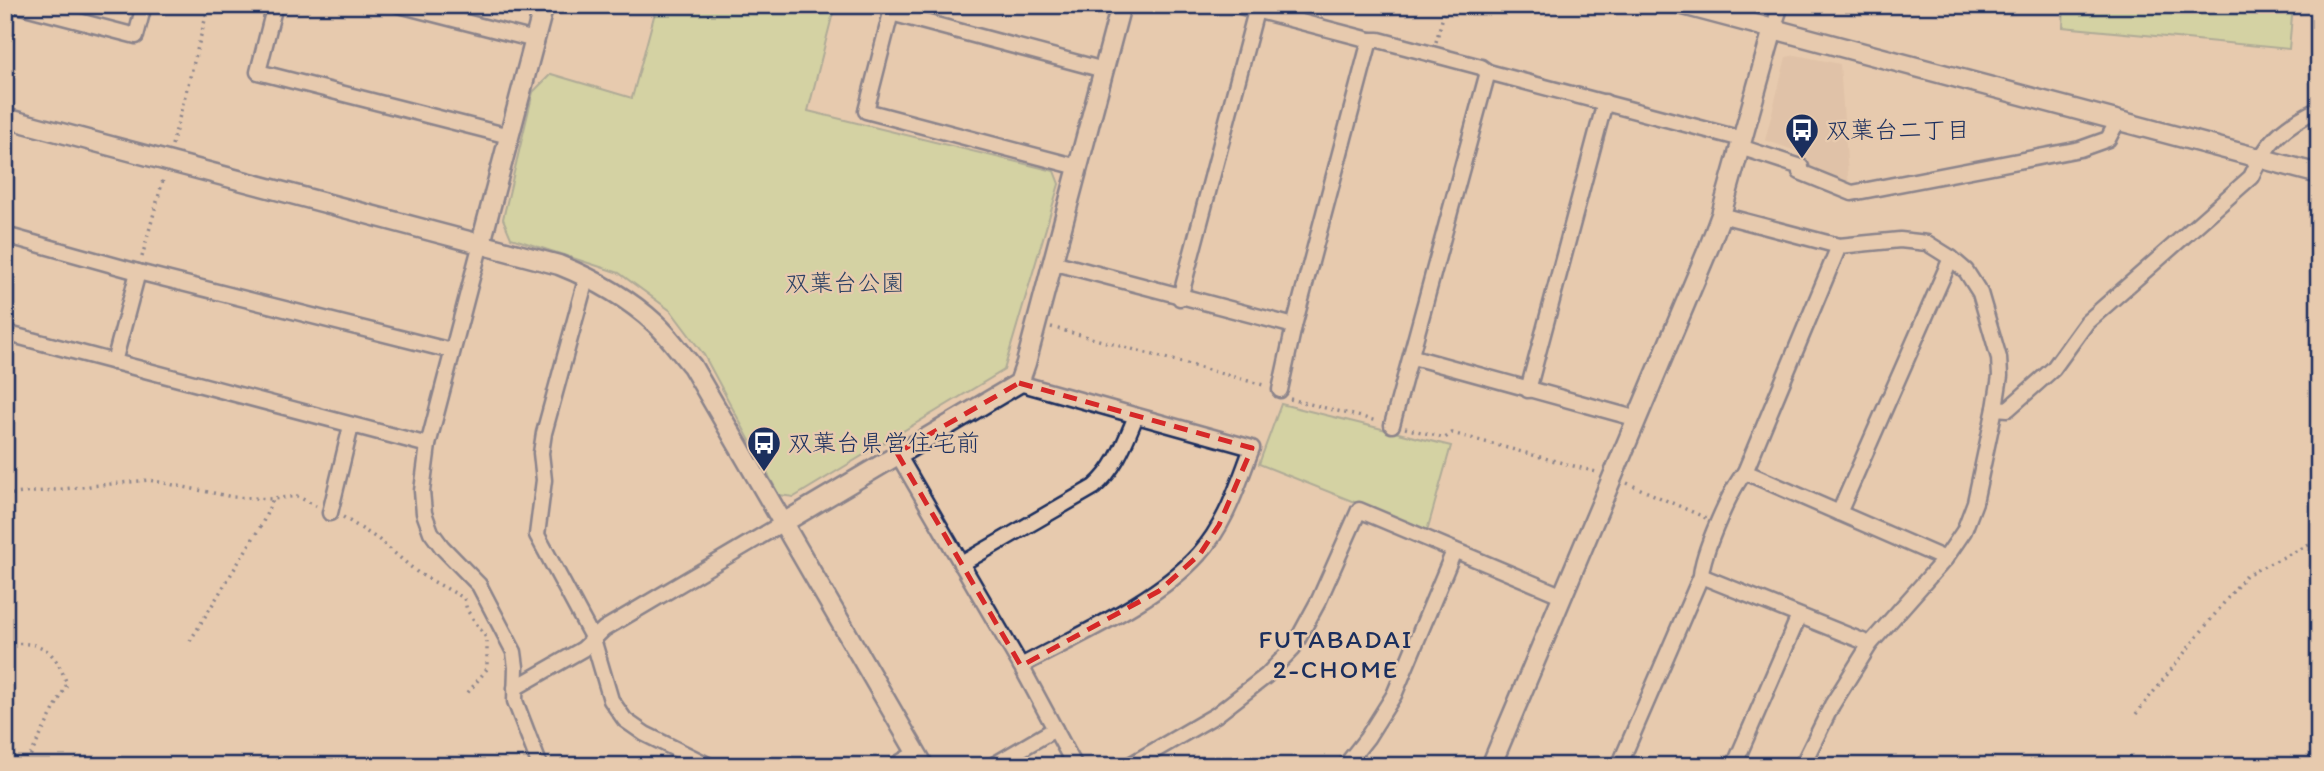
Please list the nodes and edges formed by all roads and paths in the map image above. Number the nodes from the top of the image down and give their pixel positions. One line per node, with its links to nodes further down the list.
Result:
1 (17, 5): 2 (street)
2 (144, 5)
3 (209, 5): 25 (path)
4 (275, 5): 24 (street)
5 (399, 5): 15 (street)
6 (544, 5): 15 (street)
7 (1121, 5): 18 (street)
8 (1236, 5): 13 (street)
9 (1446, 5): 17 (path)
10 (1683, 5): 14 (street)
11 (1781, 5): 14 (street)
12 (892, 9): 18 (street); 28 (street)
13 (1256, 11): 16 (street); 39 (street)
14 (1773, 29): 23 (street); 26 (street)
15 (535, 40): 24 (street)
16 (1370, 40): 17 (street); 40 (street)
17 (1433, 54): 19 (street)
18 (1104, 70): 28 (street)
19 (1488, 72): 20 (street); 43 (street)
20 (1605, 102): 26 (street); 47 (street)
21 (2319, 109): 27 (street)
22 (5, 118): 33 (street)
23 (2118, 120): 26 (street); 27 (street)
24 (509, 136): 33 (street)
25 (174, 138)
26 (1741, 143): 31 (street)
27 (2259, 158): 29 (street); 48 (street)
28 (1078, 167): 36 (street)
29 (2319, 173)
30 (162, 183): 37 (path)
31 (1721, 215): 34 (street); 50 (street)
32 (5, 235): 37 (street)
33 (481, 243): 38 (street); 42 (street)
34 (1839, 246): 35 (street); 55 (street)
35 (1951, 258): 48 (street); 59 (street)
36 (1052, 262): 39 (street); 45 (street)
37 (140, 265): 42 (street); 44 (street)
38 (587, 276): 60 (street); 68 (street)
39 (1180, 298): 40 (street)
40 (1294, 326): 46 (street)
41 (5, 333): 44 (street)
42 (452, 351): 53 (street)
43 (1413, 357): 47 (street); 51 (street)
44 (114, 362): 52 (street)
45 (1019, 383): 49 (street); 54 (street)
46 (1280, 390)
47 (1528, 390): 50 (street)
48 (1995, 408): 63 (street)
49 (1136, 416): 64 (street); 72 (street)
50 (1638, 419): 66 (street)
51 (1392, 425)
52 (351, 426): 53 (street); 58 (street)
53 (428, 445): 73 (street)
54 (897, 453): 60 (street); 64 (street)
55 (1745, 472): 59 (street); 65 (street)
56 (5, 495): 57 (path)
57 (273, 499): 58 (path); 69 (path)
58 (330, 513): 74 (path)
59 (1839, 513): 63 (street)
60 (783, 523): 68 (street); 77 (street)
61 (2319, 540): 75 (path)
62 (1454, 551): 66 (street); 85 (street); 86 (street)
63 (1945, 559): 71 (street)
64 (961, 564): 72 (street)
65 (1701, 576): 67 (street); 88 (street)
66 (1563, 596): 87 (street)
67 (1799, 616): 71 (street); 89 (street)
68 (593, 639): 73 (street); 81 (street)
69 (190, 640)
70 (5, 644): 79 (path)
71 (1870, 644): 90 (street)
72 (1021, 666): 76 (street)
73 (515, 688): 80 (street)
74 (466, 695)
75 (2136, 714)
76 (1055, 729): 83 (street); 84 (street)
77 (920, 759): 82 (street)
78 (2319, 760): 91 (street)
79 (25, 766)
80 (540, 766)
81 (710, 766)
82 (894, 766)
83 (992, 766)
84 (1075, 766)
85 (1128, 766)
86 (1345, 766)
87 (1492, 766)
88 (1619, 766)
89 (1734, 766)
90 (1802, 766)
91 (2316, 766)

